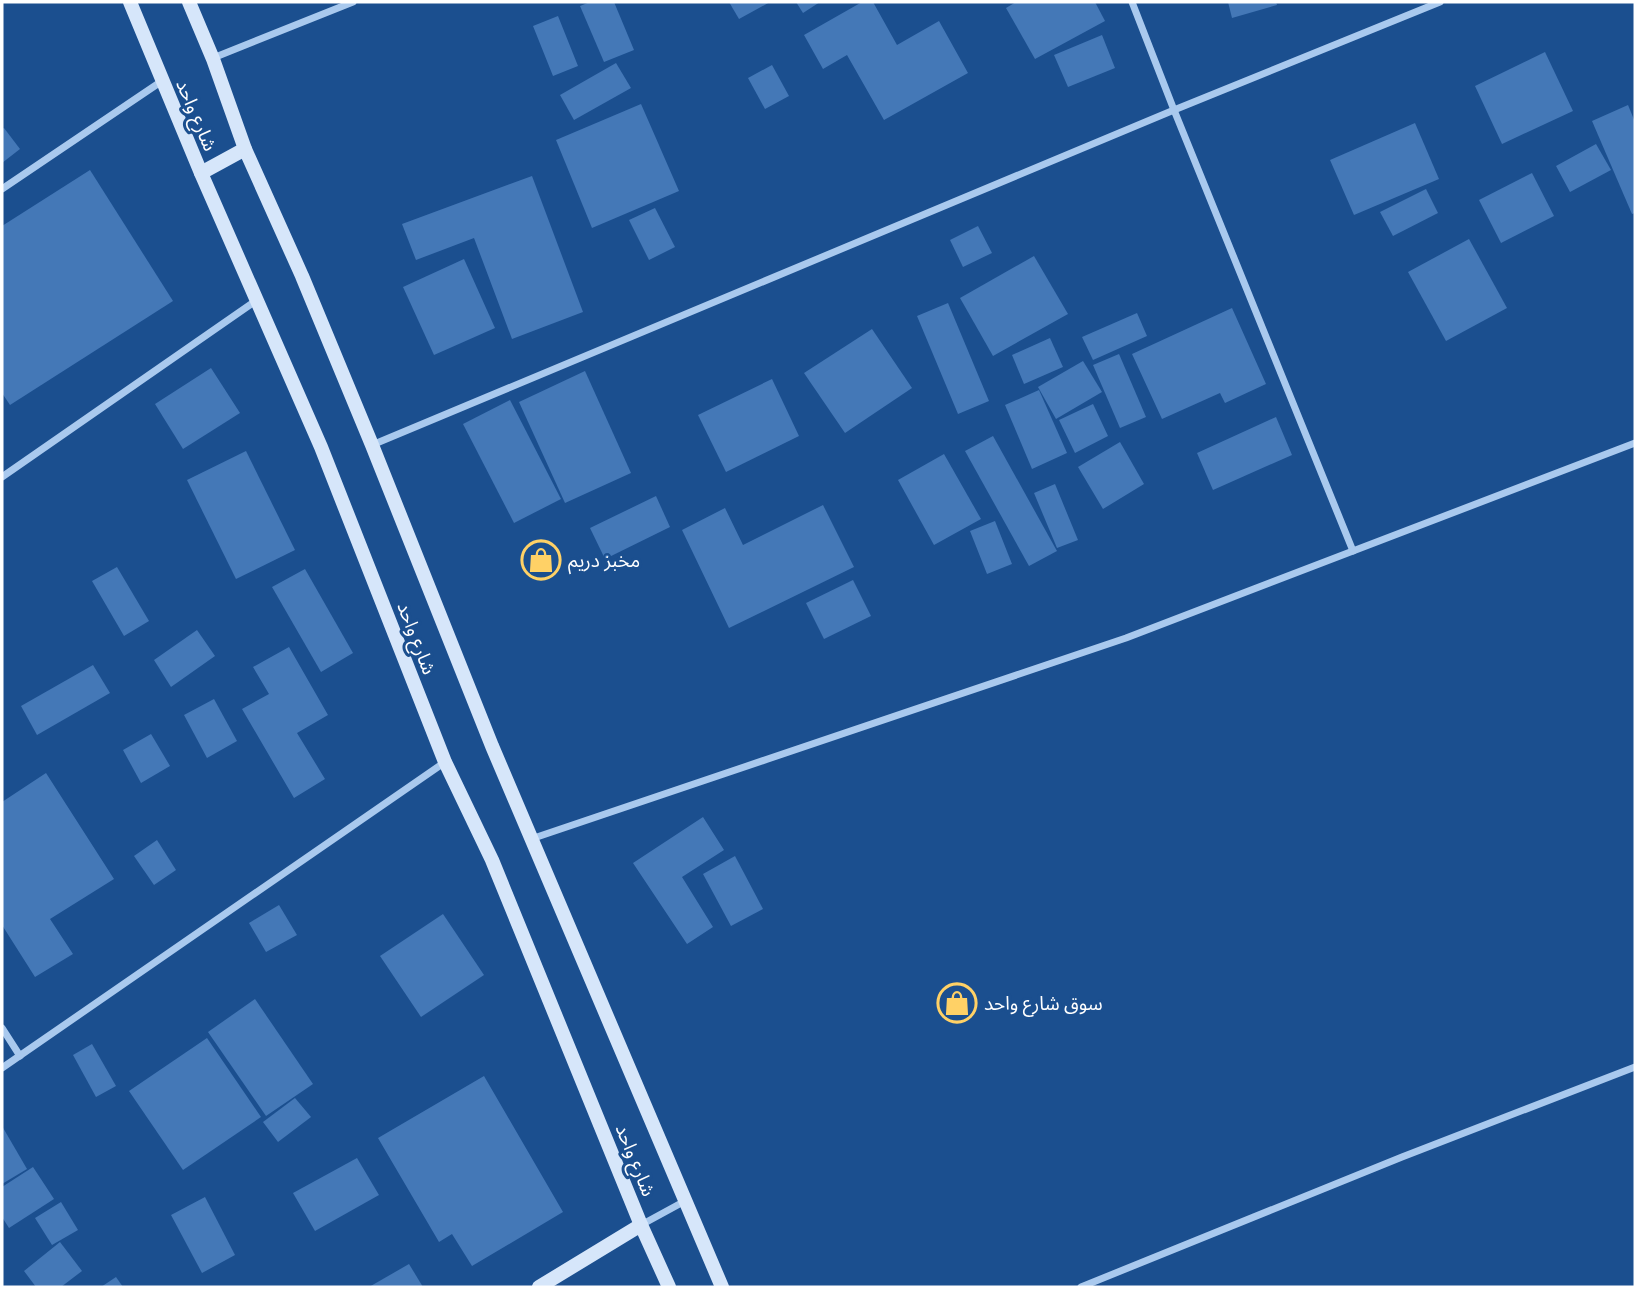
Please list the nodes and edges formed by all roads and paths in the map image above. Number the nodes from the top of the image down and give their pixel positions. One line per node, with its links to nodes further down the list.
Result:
1 (130, 2): 7 (street, شارع واحد)
2 (189, 2): 6 (street, شارع واحد)
3 (353, 2): 6 (street)
4 (1132, 2): 8 (street)
5 (1440, 2): 8 (street)
6 (213, 59): 9 (street, شارع واحد)
7 (162, 81): 10 (street, شارع واحد); 11 (street)
8 (1174, 110): 14 (street); 16 (street)
9 (245, 149): 10 (street); 14 (street, شارع واحد)
10 (201, 173): 12 (street, شارع واحد)
11 (2, 189)
12 (258, 299): 15 (street); 17 (street, شارع واحد)
13 (1635, 443): 16 (street)
14 (372, 445): 18 (street, شارع واحد)
15 (2, 477)
16 (1353, 551): 18 (street)
17 (445, 762): 20 (street); 24 (street, شارع واحد)
18 (531, 839): 23 (street, شارع واحد)
19 (2, 1028): 20 (street)
20 (20, 1056): 22 (street)
21 (1635, 1067): 28 (street)
22 (2, 1068)
23 (685, 1201): 24 (street); 27 (street, شارع واحد)
24 (641, 1225): 25 (street); 26 (street, شارع واحد)
25 (539, 1287)
26 (669, 1287)
27 (722, 1287)
28 (1081, 1287)

